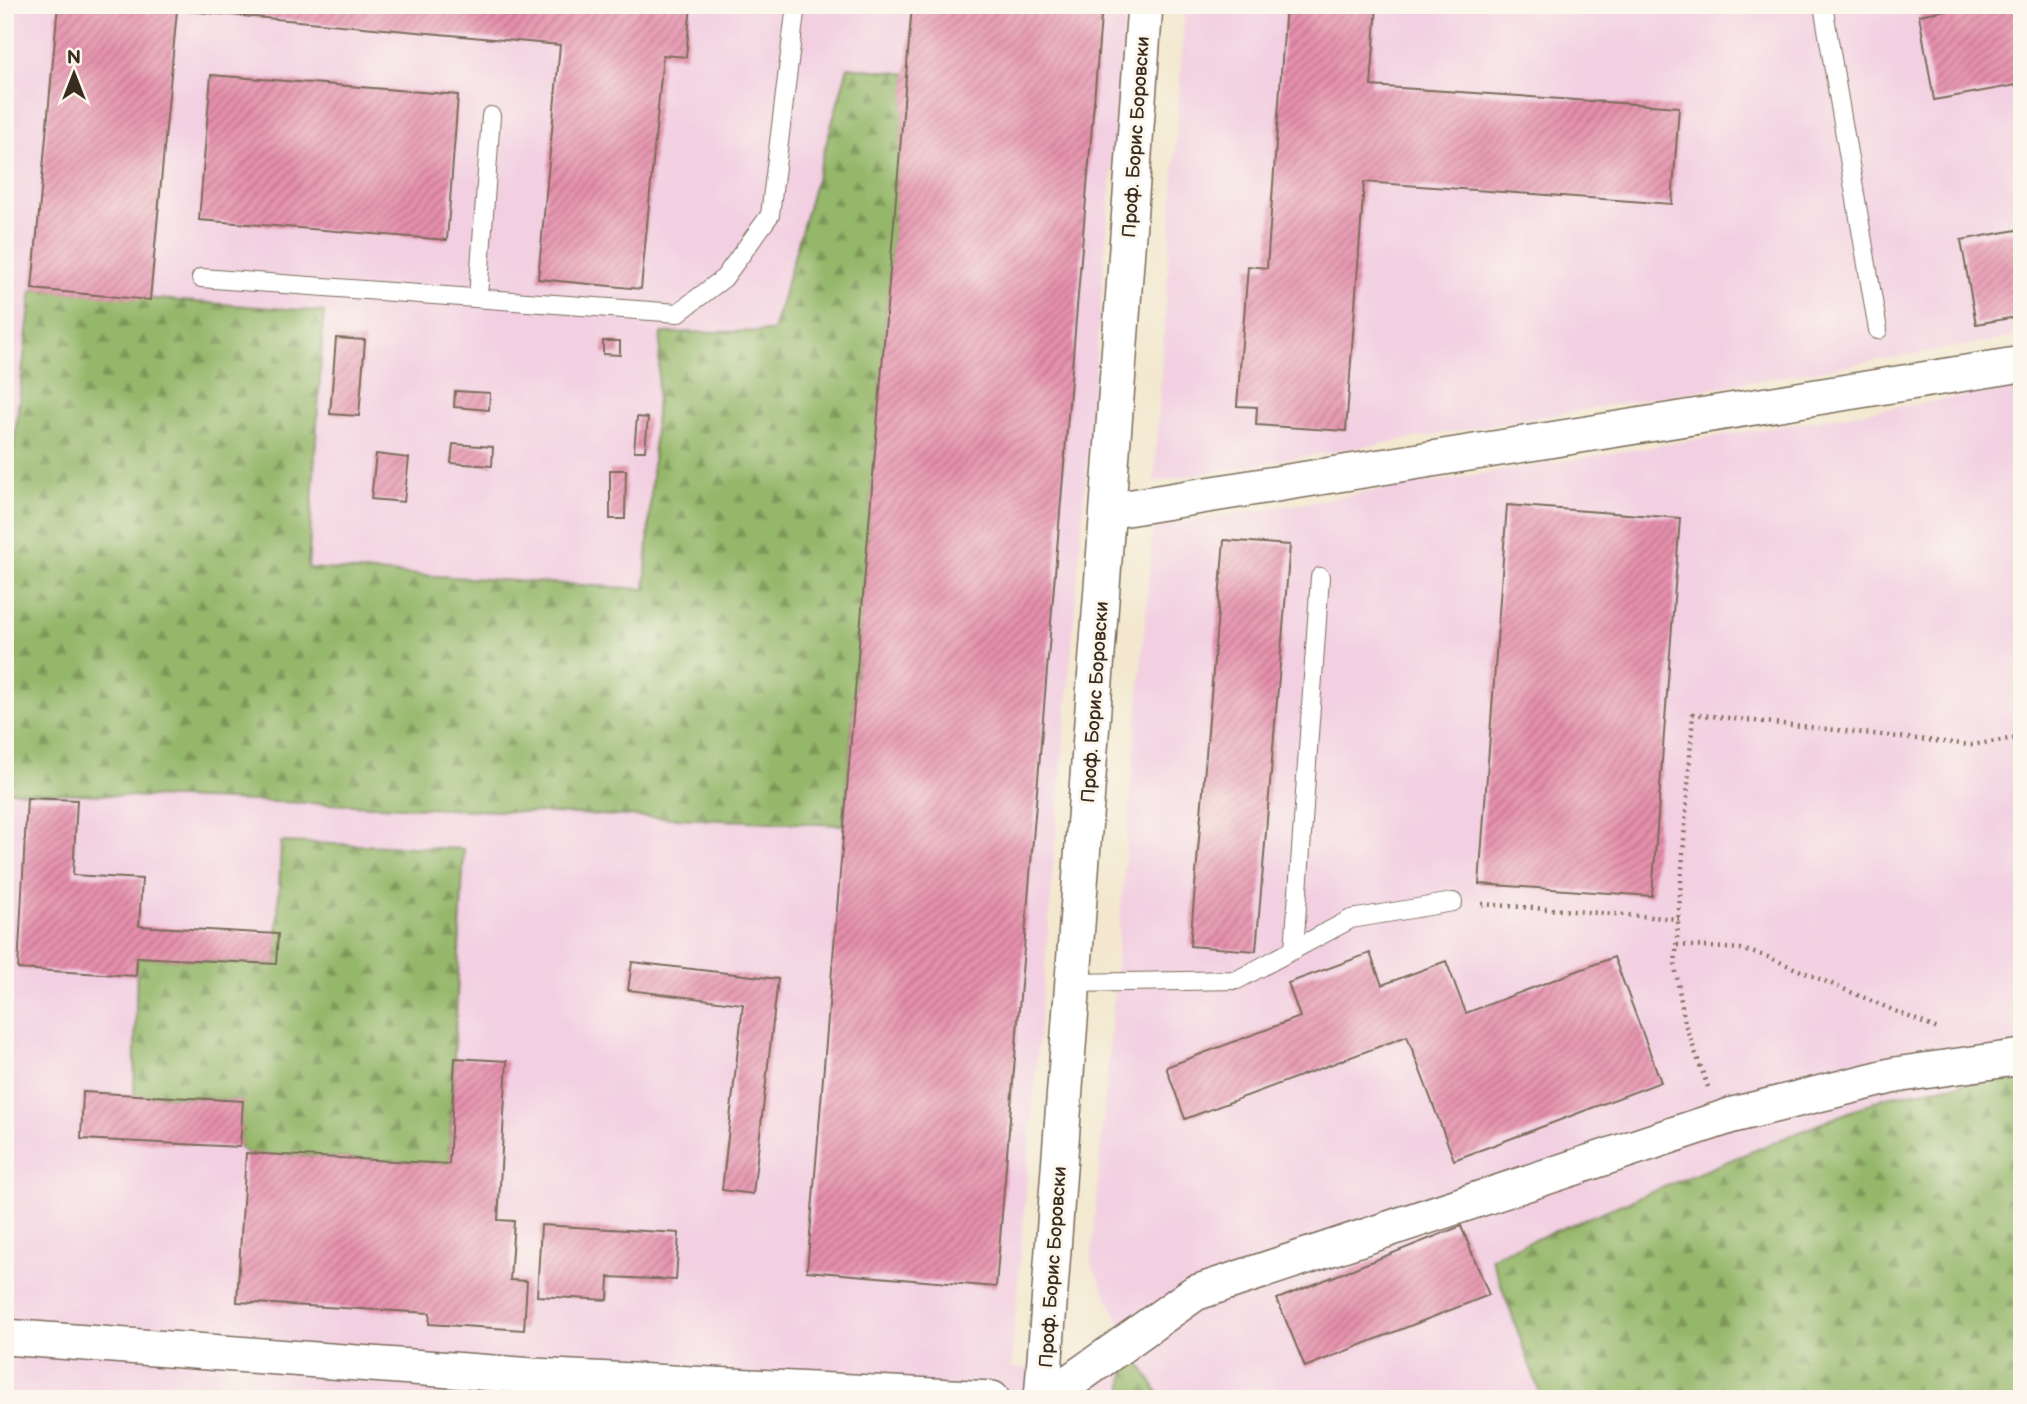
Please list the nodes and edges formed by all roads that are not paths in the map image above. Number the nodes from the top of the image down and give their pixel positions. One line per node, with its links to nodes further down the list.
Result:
1 (796, 5): 6 (lane)
2 (1145, 5): 9 (street, Проф. Борис Боровски)
3 (1823, 5): 7 (lane)
4 (491, 116): 6 (lane)
5 (201, 278): 6 (lane)
6 (478, 298)
7 (1878, 330)
8 (2022, 364): 9 (street)
9 (1108, 511): 13 (street, Проф. Борис Боровски)
10 (1320, 577): 12 (lane)
11 (1453, 902): 12 (lane)
12 (1294, 950): 13 (lane)
13 (1073, 984): 18 (street, Проф. Борис Боровски)
14 (2022, 1057): 18 (street)
15 (5, 1337): 16 (street)
16 (532, 1387): 17 (street)
17 (992, 1399)
18 (1044, 1399)

